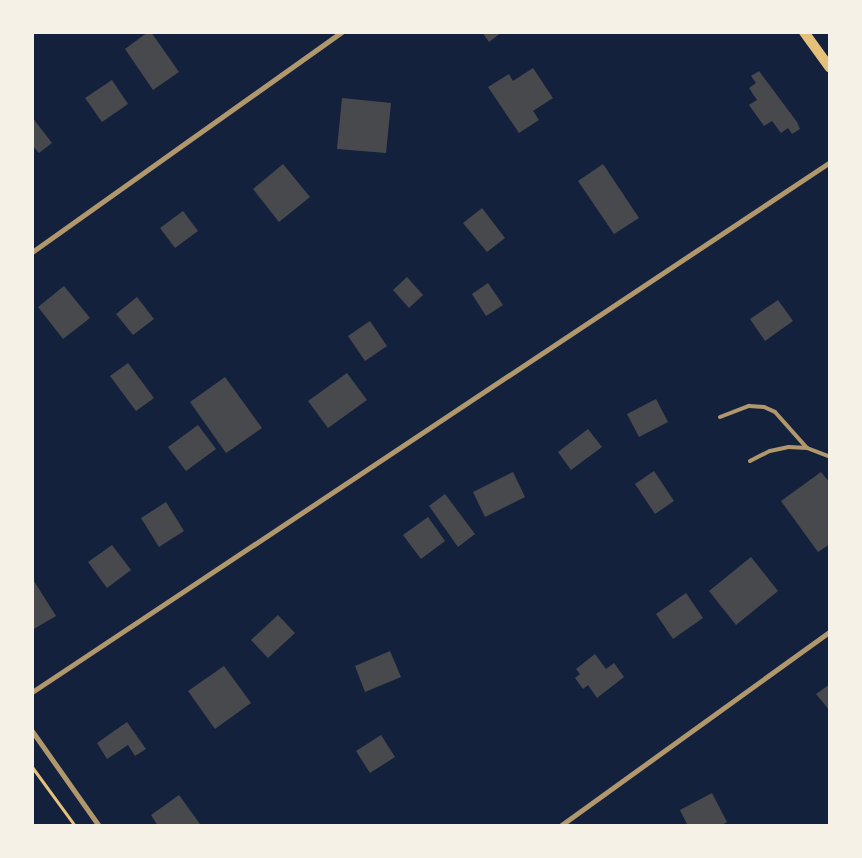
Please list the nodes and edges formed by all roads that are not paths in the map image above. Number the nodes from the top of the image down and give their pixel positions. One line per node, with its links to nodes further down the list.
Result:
1 (342, 32): 5 (street)
2 (804, 32): 3 (main road)
3 (830, 68)
4 (830, 162): 11 (street)
5 (32, 252)
6 (720, 417): 7 (lane)
7 (807, 448): 8 (lane); 9 (lane)
8 (830, 457)
9 (750, 461)
10 (830, 631): 14 (street)
11 (32, 692)
12 (32, 731): 13 (street)
13 (99, 826)
14 (560, 826)

